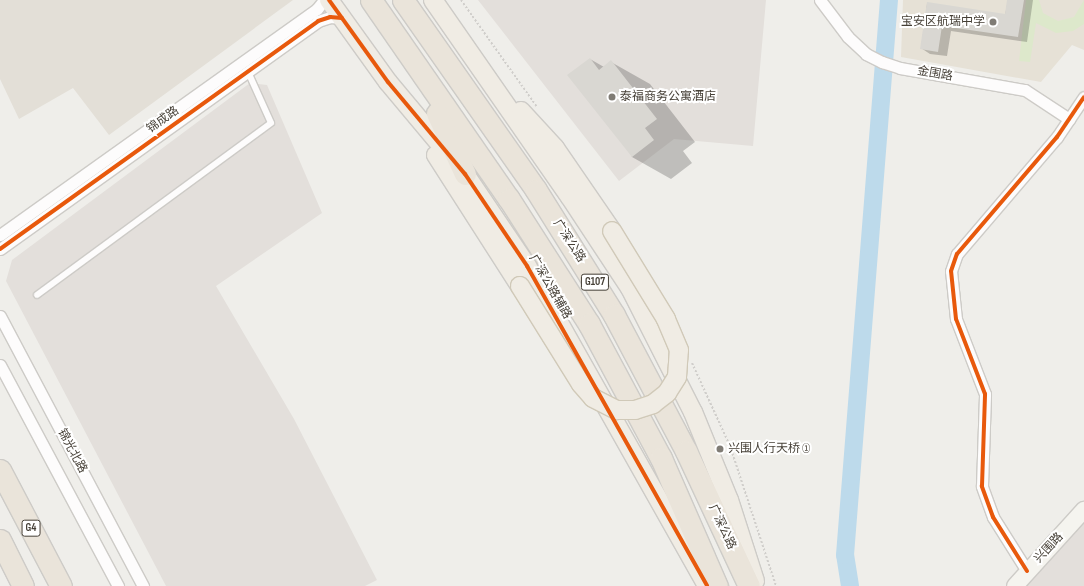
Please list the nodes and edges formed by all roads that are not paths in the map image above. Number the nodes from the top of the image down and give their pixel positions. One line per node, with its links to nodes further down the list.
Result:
1 (324, 0): 15 (street, 锦成路)
2 (329, 0): 7 (main road, 广深公路辅路)
3 (371, 0): 8 (highway, G107)
4 (403, 0): 30 (highway, 广深公路 / G107)
5 (433, 0): 9 (main road)
6 (820, 0): 13 (street, 金围路)
7 (342, 18): 10 (street, 锦成路); 11 (main road, 广深公路辅路)
8 (398, 36): 14 (highway); 29 (highway, G107)
9 (477, 64): 11 (main road, bridge); 31 (main road)
10 (248, 72): 16 (street, 锦成路); 17 (lane)
11 (388, 82): 14 (main road, 广深公路辅路)
12 (1084, 97): 13 (street)
13 (1069, 119): 23 (street)
14 (466, 174): 28 (main road, 广深公路辅路)
15 (0, 235)
16 (0, 249)
17 (37, 295)
18 (0, 316): 27 (street, 锦光北路)
19 (0, 365): 26 (street, 锦光北路)
20 (0, 470): 25 (highway, G4)
21 (1084, 511): 23 (street, 兴围路)
22 (0, 540): 24 (highway)
23 (1028, 572): 32 (street, 兴围路)
24 (23, 586)
25 (62, 586)
26 (118, 586)
27 (143, 586)
28 (707, 586)
29 (717, 586)
30 (749, 586)
31 (756, 586)
32 (1016, 586)

